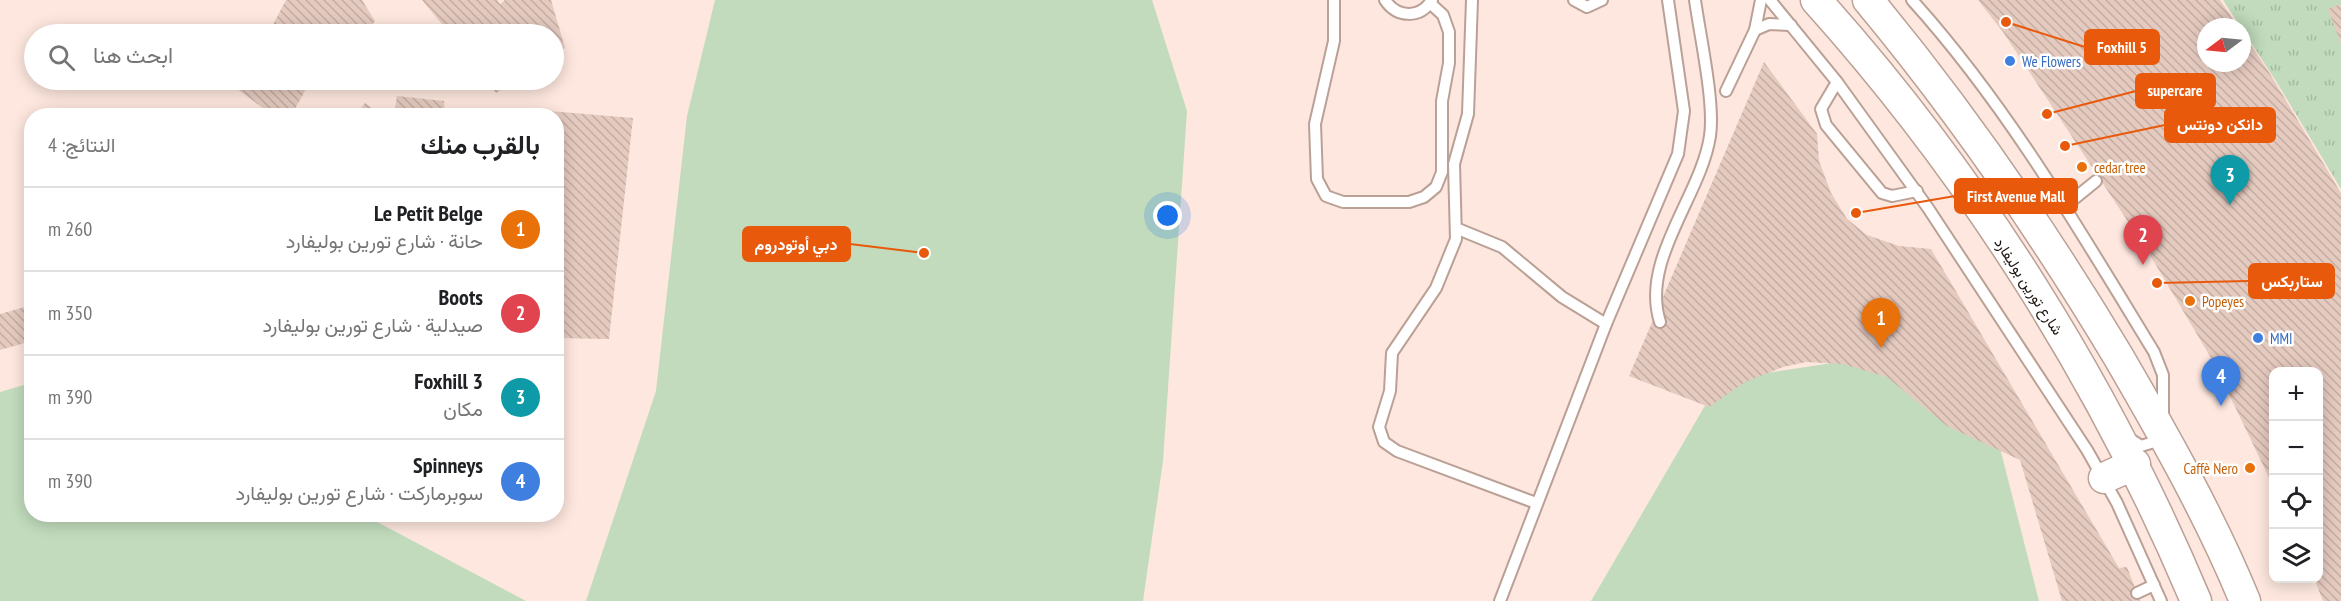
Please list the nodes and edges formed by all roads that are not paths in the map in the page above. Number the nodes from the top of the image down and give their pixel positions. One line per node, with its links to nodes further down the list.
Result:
1 (1334, 0): 13 (lane)
2 (1385, 0): 13 (lane)
3 (1472, 0): 21 (lane)
4 (1574, 0): 5 (lane)
5 (1602, 0)
6 (1668, 0): 23 (lane)
7 (1695, 0): 22 (lane)
8 (1761, 0): 15 (lane)
9 (1770, 0): 14 (lane)
10 (1816, 0): 24 (main road, شارع تورين بوليفارد)
11 (1868, 0): 25 (main road)
12 (1912, 0): 20 (lane)
13 (1431, 1)
14 (1791, 26): 15 (lane); 16 (lane)
15 (1755, 30): 17 (lane)
16 (1837, 82): 19 (lane); 19 (lane)
17 (1726, 91)
18 (2096, 181): 20 (lane)
19 (1917, 191): 27 (lane)
20 (2064, 207): 25 (lane)
21 (1458, 229): 23 (lane); 28 (lane)
22 (1660, 322)
23 (1606, 324): 28 (lane)
24 (2110, 421): 25 (lane); 26 (main road, شارع تورين بوليفارد)
25 (2162, 431): 34 (main road)
26 (2135, 464): 27 (main road); 33 (main road, شارع تورين بوليفارد)
27 (2104, 478): 29 (lane)
28 (1536, 503): 31 (lane)
29 (2154, 585): 30 (lane); 32 (lane)
30 (2137, 593)
31 (1500, 601)
32 (2161, 601)
33 (2196, 601)
34 (2245, 601)

